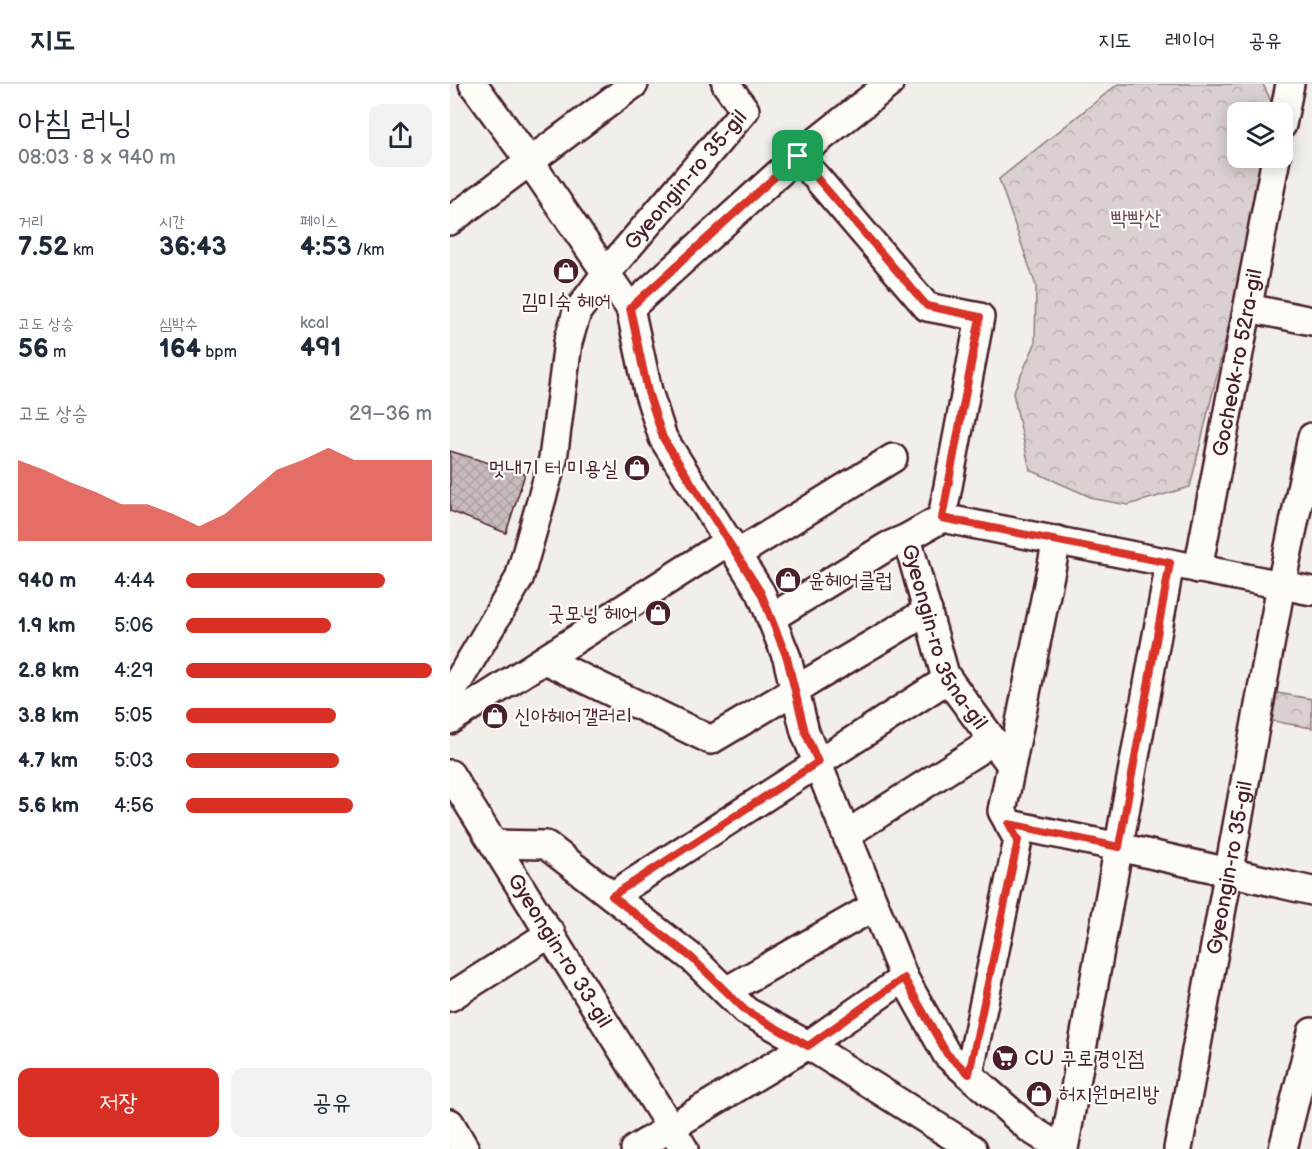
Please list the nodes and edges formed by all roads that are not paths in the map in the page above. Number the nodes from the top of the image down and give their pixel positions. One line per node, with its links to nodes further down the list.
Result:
1 (473, 84): 8 (street, Gyeongin-ro 35-gil)
2 (634, 84): 8 (street)
3 (726, 84): 11 (street, Gyeongin-ro 35-gil)
4 (889, 84): 7 (street)
5 (1290, 84): 6 (street)
6 (1286, 102)
7 (798, 156): 12 (street); 17 (street)
8 (530, 162): 10 (street); 11 (street, Gyeongin-ro 35-gil)
9 (1274, 168): 13 (street, Gocheok-ro 52ra-gil)
10 (450, 221)
11 (606, 273): 12 (street, Gyeongin-ro 35-gil); 30 (street, Gyeongin-ro 35-gil)
12 (630, 308): 20 (street, Gyeongin-ro 35-gil)
13 (1248, 308): 14 (street); 22 (street, Gocheok-ro 52ra-gil)
14 (1312, 321)
15 (1312, 437): 23 (street)
16 (893, 458): 20 (street)
17 (942, 518): 18 (street, Gyeongin-ro 35na-gil); 19 (street)
18 (908, 538): 25 (street, Gyeongin-ro 35na-gil); 26 (street)
19 (1057, 540): 21 (street); 34 (street, Gyeongin-ro 35na-gil)
20 (733, 548): 26 (street, Gyeongin-ro 35-gil); 27 (street)
21 (1170, 563): 22 (street); 39 (street, Gyeongin-ro 35-gil)
22 (1198, 569): 23 (street)
23 (1281, 585): 24 (street); 40 (street, Gyeongin-ro 35-gil)
24 (1312, 591)
25 (928, 611): 28 (street, Gyeongin-ro 35na-gil); 29 (street)
26 (771, 618): 29 (street, Gyeongin-ro 35-gil)
27 (545, 660): 29 (street); 31 (street)
28 (948, 679): 32 (street, Gyeongin-ro 35na-gil); 33 (street)
29 (795, 692): 33 (street, Gyeongin-ro 35-gil)
30 (450, 695)
31 (450, 720)
32 (993, 741): 34 (street, Gyeongin-ro 35na-gil); 37 (street)
33 (818, 762): 37 (street, Gyeongin-ro 35-gil); 42 (street)
34 (1011, 765): 36 (street, Gyeongin-ro 35na-gil)
35 (450, 774): 38 (street, Gyeongin-ro 33-gil)
36 (1009, 824): 39 (street); 50 (street, Gyeongin-ro 35na-gil)
37 (847, 834): 43 (street, Gyeongin-ro 35-gil)
38 (494, 844): 42 (street); 44 (street, Gyeongin-ro 33-gil)
39 (1119, 847): 40 (street); 53 (street, Gyeongin-ro 35-gil)
40 (1229, 871): 41 (street); 57 (street, Gyeongin-ro 35-gil)
41 (1312, 891)
42 (612, 896): 46 (street)
43 (875, 906): 45 (street, Gyeongin-ro 35-gil); 46 (street)
44 (551, 933): 47 (street); 52 (street, Gyeongin-ro 33-gil)
45 (904, 978): 49 (street); 50 (street, Gyeongin-ro 35-gil)
46 (726, 991): 49 (street)
47 (450, 997)
48 (1312, 1032): 58 (street)
49 (808, 1046): 52 (street); 56 (street)
50 (969, 1074): 53 (street, Gyeongin-ro 35-gil)
51 (450, 1123): 54 (street)
52 (677, 1138): 55 (street)
53 (1049, 1146)
54 (465, 1149)
55 (635, 1149)
56 (973, 1149)
57 (1178, 1149)
58 (1283, 1149)

